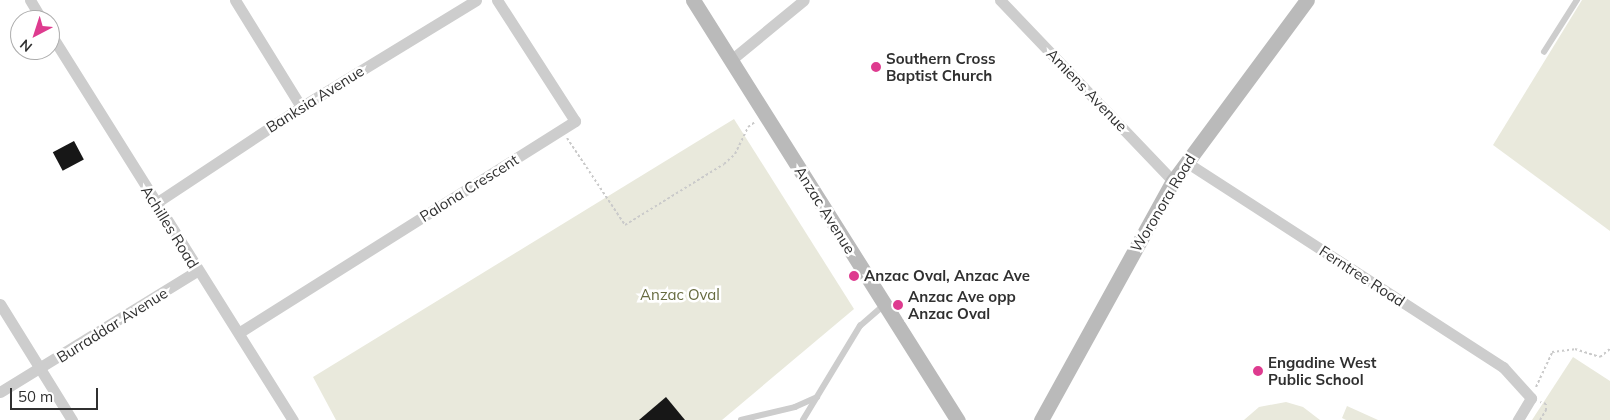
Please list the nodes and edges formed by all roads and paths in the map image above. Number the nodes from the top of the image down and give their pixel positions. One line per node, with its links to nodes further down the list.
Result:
1 (235, 0): 12 (street)
2 (476, 0): 12 (street, Banksia Avenue)
3 (497, 0): 14 (street, Palona Crescent)
4 (693, 0): 11 (street, Anzac Avenue)
5 (804, 0): 11 (street)
6 (1000, 0): 16 (street, Amiens Avenue)
7 (1307, 0): 15 (street, Woronora Road)
8 (1577, 0): 10 (lane)
9 (60, 49): 17 (street, Achilles Road)
10 (1544, 52)
11 (731, 60): 13 (street, Anzac Avenue)
12 (301, 107): 17 (street, Banksia Avenue)
13 (766, 115): 14 (path); 20 (street, Anzac Avenue)
14 (561, 130): 21 (street, Palona Crescent)
15 (1186, 162): 16 (street, Woronora Road); 26 (street, Ferntree Road)
16 (1173, 181): 32 (street, Woronora Road)
17 (156, 203): 18 (street, Achilles Road)
18 (197, 271): 21 (street, Achilles Road); 23 (street, Burraddar Avenue)
19 (0, 304): 23 (street)
20 (884, 305): 25 (lane); 31 (street, Anzac Avenue)
21 (240, 332): 28 (street, Achilles Road)
22 (1610, 349): 26 (path)
23 (40, 370): 24 (street, Burraddar Avenue); 27 (street)
24 (0, 392)
25 (817, 397): 29 (lane); 30 (lane)
26 (1531, 398): 33 (street); 34 (path)
27 (72, 420)
28 (293, 420)
29 (741, 420)
30 (803, 420)
31 (958, 420)
32 (1041, 420)
33 (1518, 420)
34 (1540, 420)

